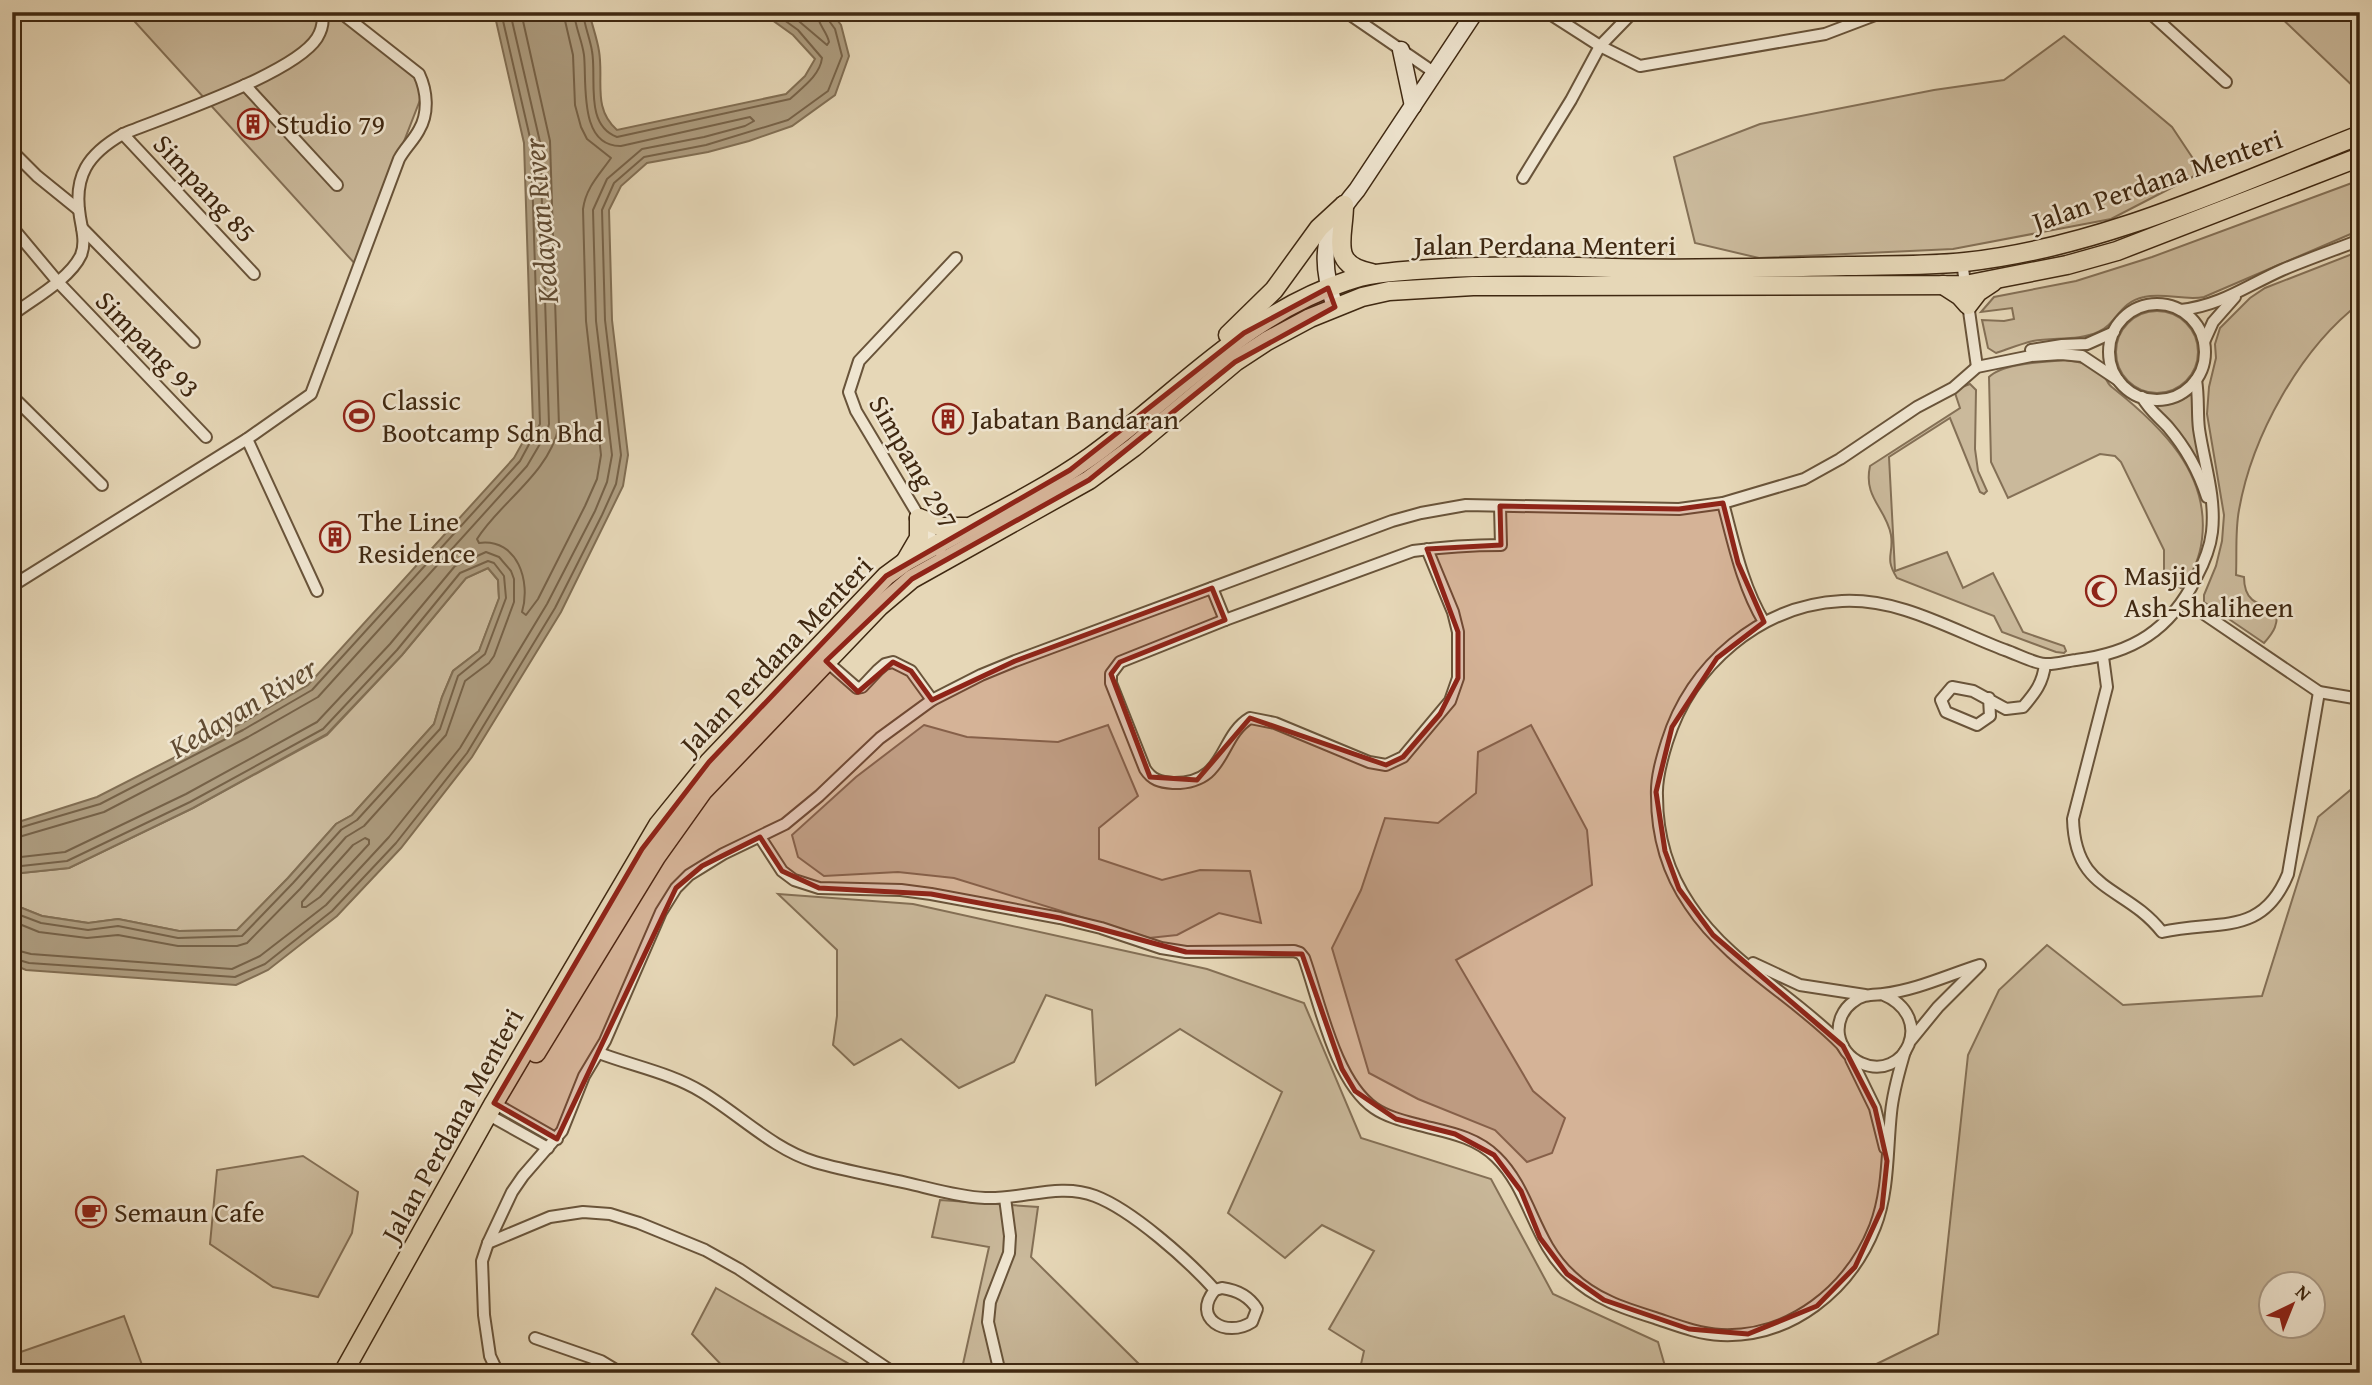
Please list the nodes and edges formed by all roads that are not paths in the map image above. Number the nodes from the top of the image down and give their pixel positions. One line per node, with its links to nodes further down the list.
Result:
1 (323, 12): 13 (street)
2 (340, 12): 53 (street)
3 (1346, 12): 10 (street)
4 (1475, 12): 11 (street)
5 (1547, 12): 9 (street)
6 (1633, 12): 9 (street)
7 (1884, 12): 9 (street)
8 (2149, 12): 12 (street)
9 (1600, 46): 21 (street)
10 (1401, 50): 11 (street); 14 (street)
11 (1434, 73): 14 (street)
12 (2226, 82)
13 (245, 85): 15 (street); 22 (street)
14 (1413, 106): 23 (street)
15 (123, 134): 24 (street); 30 (street, Simpang 85)
16 (2360, 135): 20 (main road, Jalan Perdana Menteri)
17 (2360, 146): 20 (main road)
18 (12, 151): 24 (street)
19 (2360, 157): 32 (main road, Jalan Perdana Menteri)
20 (2259, 174): 29 (main road, Jalan Perdana Menteri)
21 (1523, 178)
22 (337, 185)
23 (1344, 205): 31 (main road); 36 (street); 47 (main road)
24 (79, 210): 26 (street)
25 (12, 227): 33 (street, Simpang 93)
26 (82, 228): 33 (street); 43 (street)
27 (2360, 240): 37 (street)
28 (956, 258): 58 (street, Simpang 297)
29 (1962, 262): 31 (main road, Jalan Perdana Menteri); 35 (street)
30 (254, 274)
31 (1377, 274): 36 (main road, Jalan Perdana Menteri)
32 (1999, 278): 35 (main road, Jalan Perdana Menteri); 38 (main road)
33 (58, 282): 41 (street); 52 (street, Simpang 93)
34 (1943, 285): 35 (main road, Jalan Perdana Menteri); 38 (main road); 39 (main road, Jalan Perdana Menteri)
35 (1965, 285): 38 (street)
36 (1328, 288): 39 (street); 47 (main road, Jalan Perdana Menteri)
37 (2236, 295): 40 (street); 44 (street)
38 (1968, 305): 46 (street)
39 (1335, 307): 61 (main road, Jalan Perdana Menteri)
40 (2181, 310): 42 (street); 44 (street)
41 (12, 315)
42 (2114, 332): 45 (street); 48 (street)
43 (194, 342)
44 (2204, 342): 49 (street)
45 (1995, 363): 46 (street); 48 (street)
46 (1977, 368): 55 (street)
47 (1191, 376): 59 (main road, Jalan Perdana Menteri)
48 (2118, 380): 51 (street)
49 (2196, 380): 51 (street); 57 (street)
50 (12, 396): 54 (street)
51 (2142, 397): 57 (street)
52 (206, 437)
53 (247, 439): 63 (street); 65 (street)
54 (102, 485)
55 (1723, 503): 56 (street); 68 (street)
56 (1500, 506): 60 (street); 64 (street)
57 (2212, 513): 66 (street)
58 (919, 518): 59 (main road); 61 (street, Simpang 297); 62 (main road)
59 (968, 527): 61 (main road, Jalan Perdana Menteri)
60 (1427, 549): 67 (street); 67 (street)
61 (941, 552): 62 (main road, Jalan Perdana Menteri); 70 (main road, Jalan Perdana Menteri)
62 (905, 562): 83 (main road, Jalan Perdana Menteri)
63 (12, 586)
64 (1212, 588): 67 (street); 75 (street)
65 (317, 591)
66 (2185, 601): 69 (street); 72 (street)
67 (1225, 620)
68 (1764, 622): 71 (street); 77 (street)
69 (2102, 657): 71 (street); 72 (street)
70 (826, 661): 75 (street); 83 (main road, Jalan Perdana Menteri)
71 (2045, 664): 73 (street)
72 (2319, 692): 74 (street)
73 (1989, 698): 73 (street)
74 (2360, 699)
75 (932, 700): 76 (street)
76 (760, 837): 82 (street); 86 (street)
77 (1729, 950): 79 (street); 81 (street)
78 (1882, 994): 79 (street); 80 (street); 80 (street)
79 (1866, 995): 81 (street)
80 (1908, 1046): 81 (street); 86 (street)
81 (1846, 1051): 86 (street)
82 (599, 1053): 84 (street); 87 (street)
83 (495, 1111): 84 (street); 85 (street); 93 (main road, Jalan Perdana Menteri); 94 (main road, Jalan Perdana Menteri)
84 (557, 1139): 85 (street)
85 (548, 1148): 88 (street)
86 (1887, 1161)
87 (1005, 1198): 89 (street); 100 (street)
88 (488, 1243): 91 (street); 99 (street)
89 (1215, 1290): 89 (street)
90 (535, 1338): 92 (street)
91 (490, 1356): 95 (street); 96 (street)
92 (601, 1361): 97 (street); 98 (street)
93 (343, 1373)
94 (358, 1373)
95 (486, 1373)
96 (498, 1373)
97 (594, 1373)
98 (621, 1373)
99 (894, 1373)
100 (1000, 1373)

